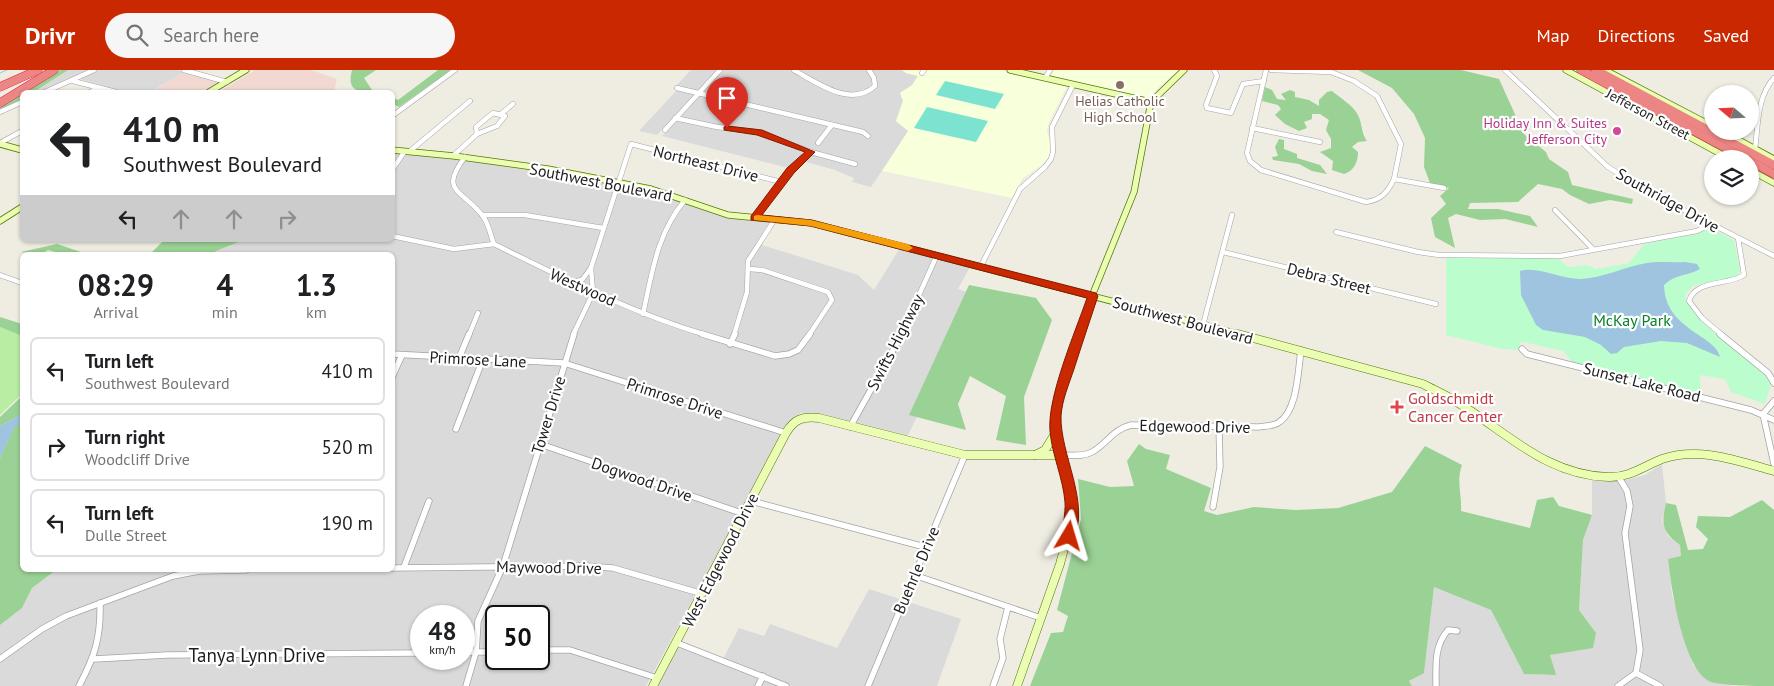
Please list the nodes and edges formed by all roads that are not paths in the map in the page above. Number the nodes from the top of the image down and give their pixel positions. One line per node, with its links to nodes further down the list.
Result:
1 (29, 70): 29 (highway)
2 (33, 70): 29 (highway)
3 (38, 70): 29 (highway)
4 (54, 70): 33 (highway)
5 (94, 70): 26 (street)
6 (184, 70): 28 (street)
7 (246, 70): 28 (main road)
8 (455, 70): 46 (street)
9 (720, 70): 39 (street)
10 (794, 70): 11 (street)
11 (869, 70)
12 (1010, 70): 24 (main road)
13 (1050, 70): 24 (street)
14 (1184, 70): 41 (main road)
15 (1214, 70): 27 (street)
16 (1266, 70): 27 (street)
17 (1271, 70): 18 (street)
18 (1287, 70): 77 (street)
19 (1506, 70): 90 (street, Southridge Drive)
20 (1566, 70): 64 (main road, Jefferson Street)
21 (1581, 70): 65 (highway)
22 (1596, 70): 72 (highway)
23 (1606, 70): 49 (main road)
24 (1045, 78): 30 (main road)
25 (1774, 78): 62 (street)
26 (73, 80): 31 (street); 34 (street)
27 (1264, 81): 51 (street)
28 (226, 82): 37 (main road)
29 (0, 84)
30 (1073, 85): 41 (main road); 100 (street)
31 (98, 88): 35 (street); 36 (street)
32 (677, 88): 39 (street)
33 (21, 90)
34 (50, 90)
35 (94, 90)
36 (107, 90)
37 (212, 90)
38 (20, 91): 42 (highway)
39 (699, 93): 48 (street); 50 (street)
40 (470, 101): 66 (street)
41 (1151, 102): 107 (main road)
42 (0, 103)
43 (20, 103): 45 (street)
44 (513, 104): 47 (street)
45 (0, 112)
46 (395, 114)
47 (501, 114): 54 (street); 54 (street)
48 (675, 118): 52 (street); 67 (street)
49 (1704, 122)
50 (832, 124): 55 (street); 59 (street)
51 (1252, 128): 57 (street); 77 (street)
52 (665, 130)
53 (20, 132): 58 (street)
54 (478, 134): 68 (street)
55 (868, 136)
56 (1738, 140): 62 (main road)
57 (1320, 142)
58 (0, 143): 61 (main road)
59 (818, 143)
60 (631, 144): 78 (street, Northeast Drive); 79 (street, Tower Drive)
61 (20, 149)
62 (1755, 149): 70 (main road)
63 (395, 150): 66 (main road, Southwest Boulevard)
64 (1713, 150)
65 (1729, 150)
66 (408, 151): 68 (main road, Southwest Boulevard); 73 (street)
67 (811, 152): 71 (street); 78 (street)
68 (454, 155): 69 (main road, Southwest Boulevard)
69 (465, 157): 79 (main road, Southwest Boulevard); 85 (street)
70 (1774, 159)
71 (855, 164)
72 (1774, 164)
73 (395, 166)
74 (1759, 166): 75 (highway)
75 (1774, 174)
76 (1759, 175): 80 (main road)
77 (1394, 179): 81 (street)
78 (781, 182): 87 (street)
79 (618, 183): 82 (main road, Southwest Boulevard); 91 (street, Tower Drive)
80 (1774, 183)
81 (1444, 188)
82 (685, 200): 87 (main road, Southwest Boulevard); 110 (street)
83 (20, 208): 89 (main road)
84 (1555, 210): 96 (street)
85 (482, 215): 91 (street); 95 (street)
86 (1232, 215): 97 (street)
87 (755, 218): 88 (main road, Southwest Boulevard)
88 (775, 219): 98 (main road, Southwest Boulevard); 102 (street)
89 (0, 221)
90 (1711, 224): 94 (street, Southridge Drive); 96 (street)
91 (603, 228): 101 (street, Tower Drive)
92 (1336, 232): 96 (street)
93 (395, 237): 95 (street)
94 (1738, 238): 99 (street, Southridge Drive); 121 (street)
95 (494, 244): 105 (street, Westwood)
96 (1593, 249)
97 (1223, 252): 108 (street, Debra Street); 111 (street)
98 (937, 255): 100 (main road, Southwest Boulevard); 126 (street, Swifts Highway)
99 (1774, 256)
100 (981, 266): 107 (main road, Southwest Boulevard)
101 (591, 268): 105 (street); 106 (street, Tower Drive)
102 (749, 269): 112 (street); 112 (street, Westwood)
103 (0, 275): 104 (street)
104 (20, 282)
105 (569, 282): 106 (street, Westwood)
106 (592, 293): 110 (street, Westwood); 119 (street, Tower Drive)
107 (1092, 296): 111 (main road, Southwest Boulevard); 128 (main road)
108 (1436, 304)
109 (478, 313): 117 (street)
110 (644, 314): 112 (street, Westwood)
111 (1203, 325): 114 (main road, Southwest Boulevard)
112 (730, 344)
113 (1522, 349): 123 (street, Sunset Lake Road)
114 (1301, 350): 125 (street, Edgewood Drive); 136 (main road, Southwest Boulevard)
115 (395, 354): 116 (street, Primrose Lane)
116 (402, 355): 117 (street, Primrose Lane); 120 (street)
117 (459, 358): 118 (street, Primrose Lane)
118 (483, 359): 119 (street, Primrose Lane); 127 (street)
119 (564, 363): 129 (street, Primrose Drive); 130 (street, Tower Drive)
120 (395, 370)
121 (1774, 383)
122 (1774, 401): 123 (street)
123 (1763, 414): 124 (street, Sunset Lake Road); 134 (street)
124 (1774, 420)
125 (1219, 426): 132 (street, Edgewood Drive); 139 (street)
126 (850, 427): 129 (main road, Edgewood Drive); 131 (main road, Edgewood Drive)
127 (456, 429)
128 (1056, 432): 132 (main road); 133 (main road)
129 (786, 433): 138 (main road, West Edgewood Drive)
130 (540, 444): 140 (street, Dogwood Drive); 142 (street, Tower Drive)
131 (965, 455): 133 (main road, Edgewood Drive); 141 (street, Buehrle Drive)
132 (1062, 455): 133 (main road, Edgewood Drive); 150 (main road)
133 (1034, 456)
134 (1774, 464)
135 (1774, 471): 136 (main road, Southwest Boulevard)
136 (1618, 476): 159 (street)
137 (428, 501): 143 (street)
138 (751, 501): 140 (main road, West Edgewood Drive); 141 (street)
139 (1213, 508)
140 (744, 514): 147 (main road, West Edgewood Drive)
141 (925, 547): 146 (street, Buehrle Drive)
142 (503, 566): 143 (street, Maywood Drive); 147 (street, Maywood Drive); 154 (street, Tower Drive)
143 (404, 567): 144 (street, Maywood Drive)
144 (395, 568)
145 (194, 572): 148 (street)
146 (914, 575): 149 (street); 167 (street, Buehrle Drive)
147 (702, 594): 152 (main road, West Edgewood Drive)
148 (100, 603): 157 (street); 158 (street)
149 (1008, 607): 150 (street); 168 (street)
150 (1041, 618): 169 (main road)
151 (1458, 631): 170 (street)
152 (677, 643): 160 (street); 161 (main road, West Edgewood Drive)
153 (550, 650): 161 (street)
154 (476, 652): 155 (street); 163 (street, Tower Drive)
155 (485, 652)
156 (410, 653): 158 (street, Tanya Lynn Drive)
157 (0, 659)
158 (94, 659): 162 (street)
159 (1636, 673): 171 (street); 172 (street)
160 (763, 676): 165 (street); 166 (street)
161 (657, 678): 164 (main road, West Edgewood Drive)
162 (79, 686)
163 (466, 686)
164 (653, 686)
165 (758, 686)
166 (786, 686)
167 (868, 686)
168 (993, 686)
169 (1017, 686)
170 (1436, 686)
171 (1618, 686)
172 (1660, 686)

